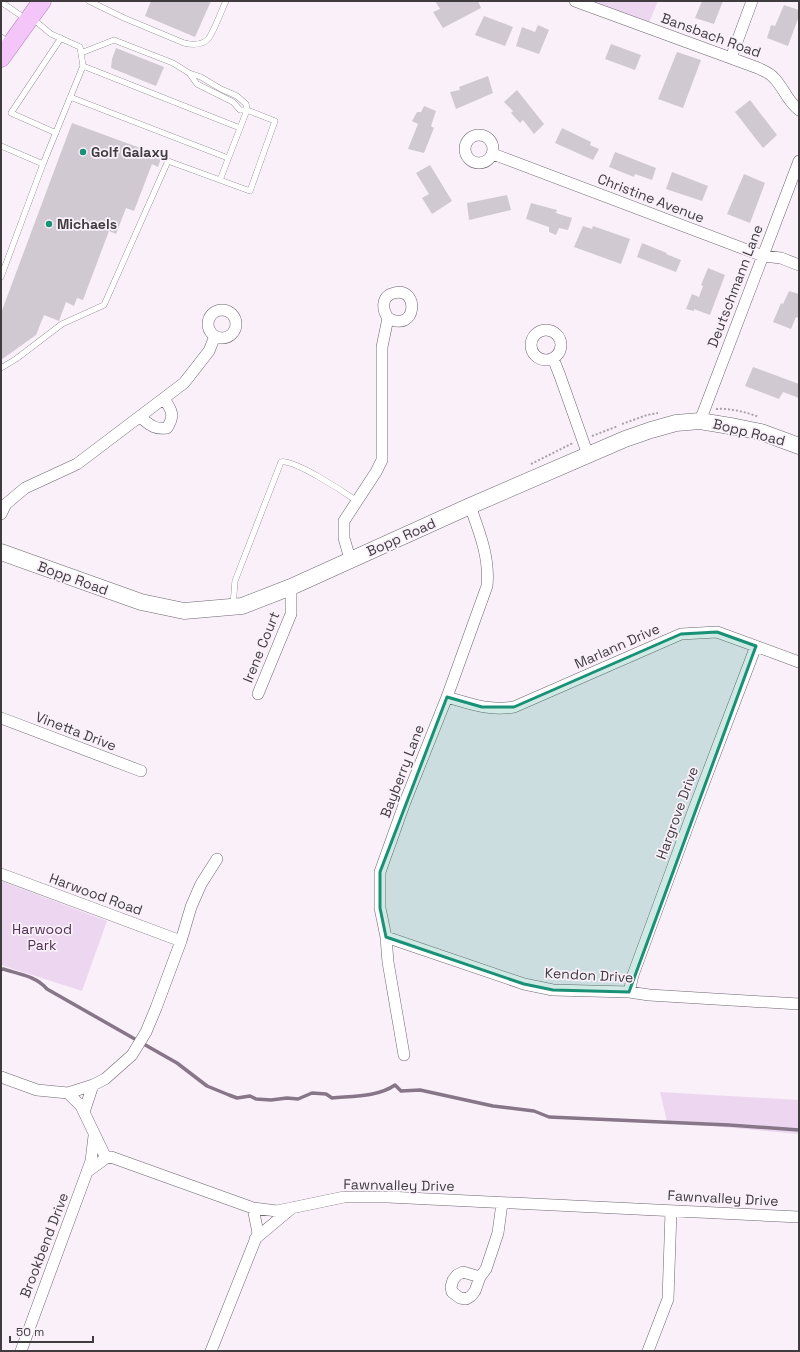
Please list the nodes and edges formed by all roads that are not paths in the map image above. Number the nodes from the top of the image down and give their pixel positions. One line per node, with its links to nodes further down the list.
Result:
1 (42, 1): 7 (main road)
2 (89, 1): 3 (lane)
3 (226, 1)
4 (574, 1): 11 (street, Bansbach Road)
5 (752, 1): 11 (street)
6 (1, 2): 7 (lane)
7 (29, 19): 8 (lane); 9 (main road)
8 (61, 38): 10 (lane); 17 (lane)
9 (4, 47)
10 (81, 53): 12 (lane); 14 (lane)
11 (731, 58): 15 (street, Bansbach Road)
12 (83, 66): 13 (lane); 16 (lane)
13 (70, 97): 17 (lane); 20 (lane)
14 (246, 110): 16 (lane); 23 (lane)
15 (799, 110)
16 (240, 128): 20 (lane)
17 (56, 133): 22 (lane)
18 (1, 146): 22 (lane)
19 (493, 154): 24 (street, Christine Avenue)
20 (228, 158): 23 (lane)
21 (799, 161): 24 (street, Deutschmann Lane)
22 (43, 164): 26 (lane)
23 (220, 180): 30 (lane)
24 (762, 256): 25 (street, Christine Avenue); 32 (street, Deutschmann Lane)
25 (799, 265)
26 (1, 277)
27 (388, 318): 36 (street)
28 (215, 336): 31 (street)
29 (553, 358): 35 (street)
30 (1, 368)
31 (164, 399): 33 (street); 33 (street)
32 (703, 415): 34 (street, Bopp Road); 35 (street, Bopp Road)
33 (140, 417): 38 (street)
34 (799, 446)
35 (588, 454): 37 (street, Bopp Road)
36 (357, 501): 40 (street); 42 (lane)
37 (470, 506): 40 (street, Bopp Road); 46 (street, Bayberry Lane)
38 (1, 514)
39 (1, 552): 42 (street, Bopp Road)
40 (350, 559): 41 (street, Bopp Road)
41 (291, 587): 42 (street, Bopp Road); 45 (street, Irene Court)
42 (233, 607)
43 (756, 646): 44 (street, Marlann Drive); 46 (street, Marlann Drive); 53 (street, Hargrove Drive)
44 (799, 662)
45 (258, 694)
46 (447, 697): 51 (street, Bayberry Lane)
47 (1, 718): 48 (street, Vinetta Drive)
48 (141, 771)
49 (217, 859): 52 (street)
50 (1, 874): 52 (street, Harwood Road)
51 (386, 937): 53 (street, Kendon Drive); 55 (street, Bayberry Lane)
52 (181, 941): 57 (street)
53 (629, 992): 54 (street, Kendon Drive)
54 (799, 1004)
55 (404, 1055)
56 (1, 1077): 58 (street)
57 (93, 1085): 58 (street); 59 (street)
58 (68, 1093): 59 (street)
59 (84, 1112): 60 (street)
60 (94, 1135): 61 (street); 62 (street, Brookbend Drive)
61 (106, 1158): 62 (street); 64 (street, Fawnvalley Drive)
62 (87, 1172): 70 (street, Brookbend Drive)
63 (502, 1203): 65 (street, Fawnvalley Drive); 66 (street, Fawnvalley Drive); 69 (street)
64 (253, 1208): 65 (street, Fawnvalley Drive); 68 (street)
65 (293, 1208): 68 (street)
66 (671, 1211): 67 (street, Fawnvalley Drive); 72 (street)
67 (799, 1217)
68 (255, 1239): 71 (street)
69 (480, 1277)
70 (20, 1351)
71 (211, 1351)
72 (648, 1351)

